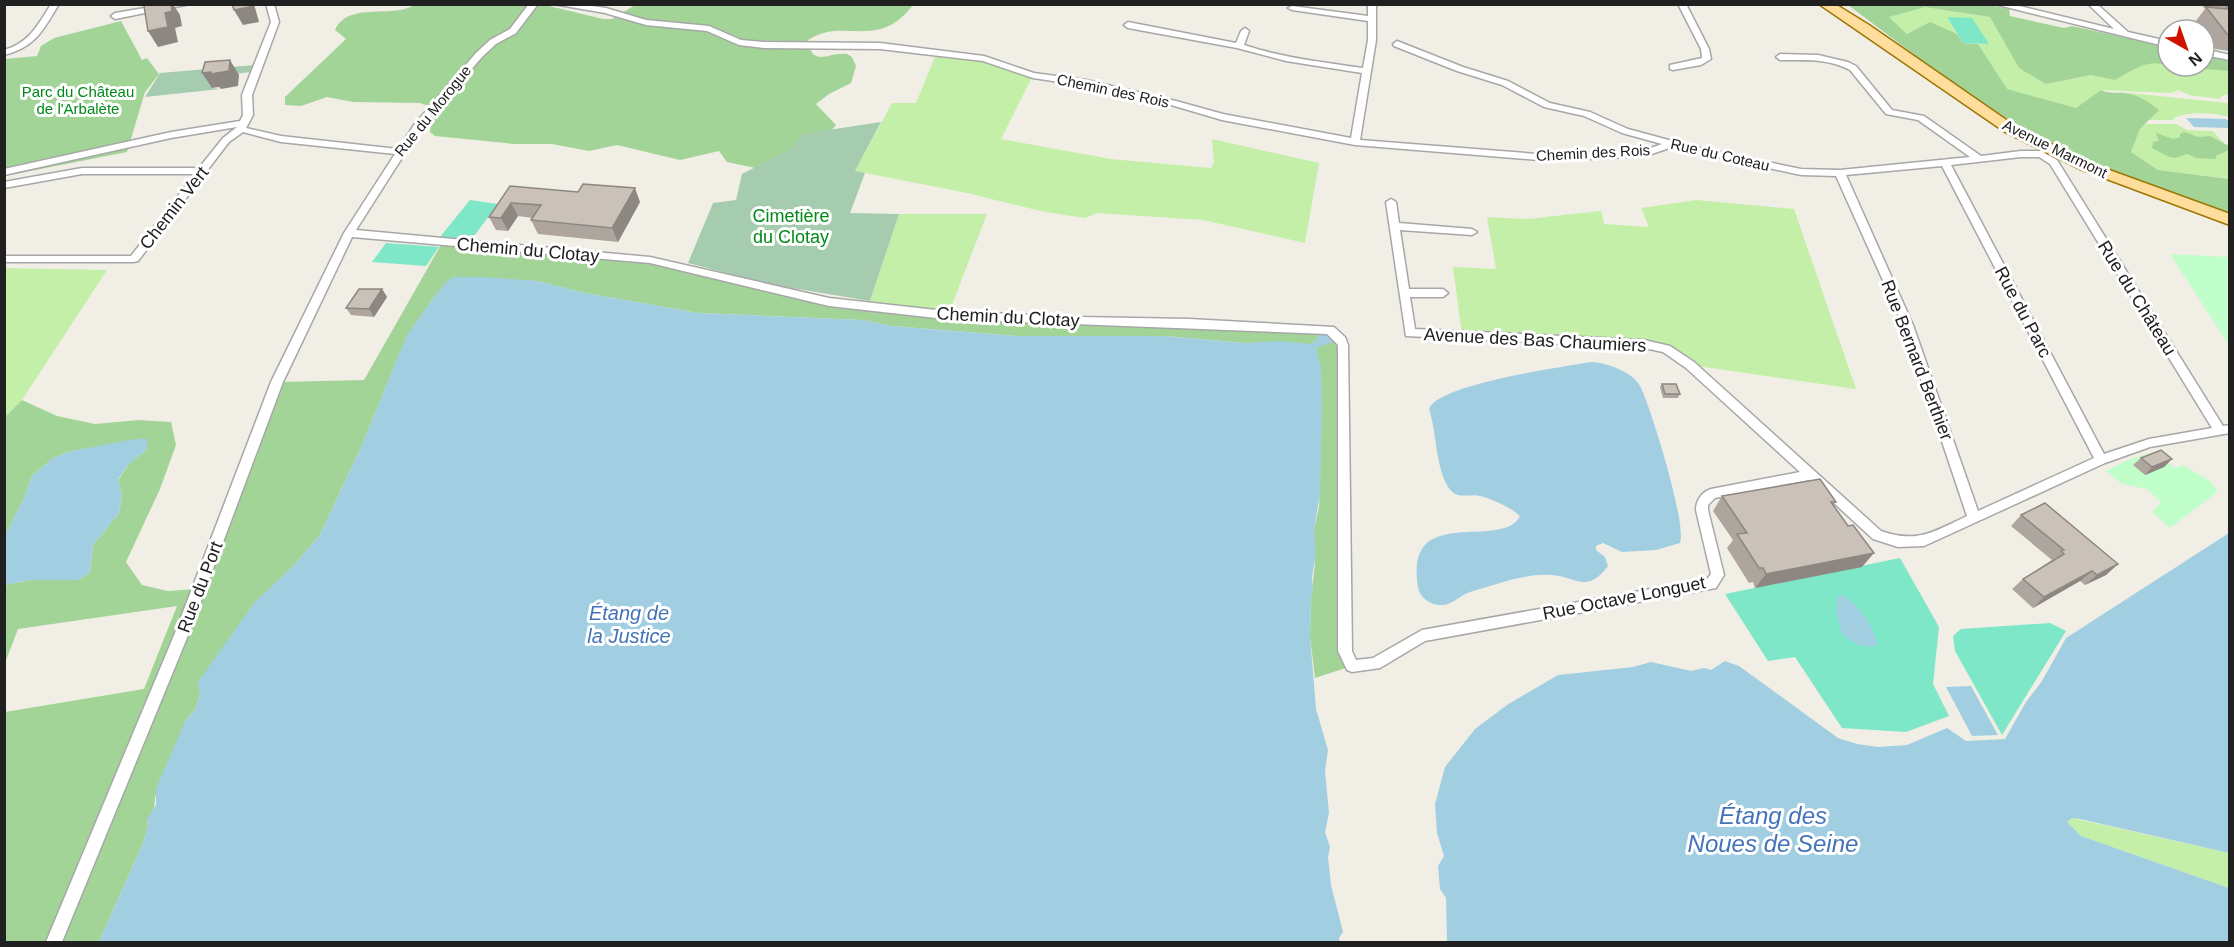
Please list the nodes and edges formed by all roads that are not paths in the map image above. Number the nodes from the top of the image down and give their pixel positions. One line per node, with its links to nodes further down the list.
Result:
1 (55, 4): 23 (street)
2 (186, 4): 14 (street)
3 (270, 4): 27 (street)
4 (534, 4): 31 (street, Rue du Morogue)
5 (557, 4): 29 (street, Chemin des Rois)
6 (1372, 4): 15 (street)
7 (1682, 4): 25 (street)
8 (1825, 4): 16 (main road, Avenue Marmont)
9 (1832, 4): 16 (main road, Avenue Marmont)
10 (1838, 4): 16 (main road, Avenue Marmont)
11 (1998, 4): 19 (street)
12 (2092, 4): 19 (street)
13 (1292, 8): 15 (street)
14 (115, 16)
15 (1372, 19): 26 (street)
16 (1860, 23): 28 (main road, Avenue Marmont)
17 (1128, 25): 22 (street)
18 (1245, 31): 22 (street)
19 (2125, 34): 20 (street)
20 (2156, 42)
21 (1398, 44): 30 (street, Rue du Coteau)
22 (1239, 46): 26 (street)
23 (4, 53)
24 (1780, 57): 33 (street)
25 (1673, 67)
26 (1368, 71): 29 (street)
27 (242, 126): 31 (street); 37 (street); 38 (street, Chemin Vert)
28 (2010, 129): 32 (main road); 36 (main road, Avenue Marmont)
29 (1355, 142): 30 (street, Chemin des Rois)
30 (1671, 144): 39 (street, Rue du Coteau)
31 (399, 152): 45 (street, Rue du Morogue)
32 (2021, 154): 33 (street, Rue du Coteau); 34 (street, Rue du Coteau)
33 (1980, 160): 35 (street, Rue du Coteau)
34 (2054, 162): 36 (main road); 49 (street, Rue du Château)
35 (1945, 163): 39 (street, Rue du Coteau); 50 (street, Rue du Parc)
36 (2085, 166): 42 (main road, Avenue Marmont)
37 (4, 171)
38 (202, 171): 40 (street); 46 (street, Chemin Vert)
39 (1840, 173): 52 (street, Rue Bernard Berthier)
40 (4, 184)
41 (1391, 202): 43 (street)
42 (2229, 220)
43 (1395, 226): 44 (street); 47 (street)
44 (1472, 232)
45 (349, 233): 53 (street, Chemin du Clotay); 54 (street, Rue du Port)
46 (4, 259)
47 (1404, 293): 48 (street); 51 (street, Avenue des Bas Chaumiers)
48 (1443, 293)
49 (2224, 430): 50 (street)
50 (2101, 460): 52 (street)
51 (1810, 475): 52 (street); 53 (street, Rue Octave Longuet)
52 (1974, 517)
53 (1352, 666)
54 (54, 942)

